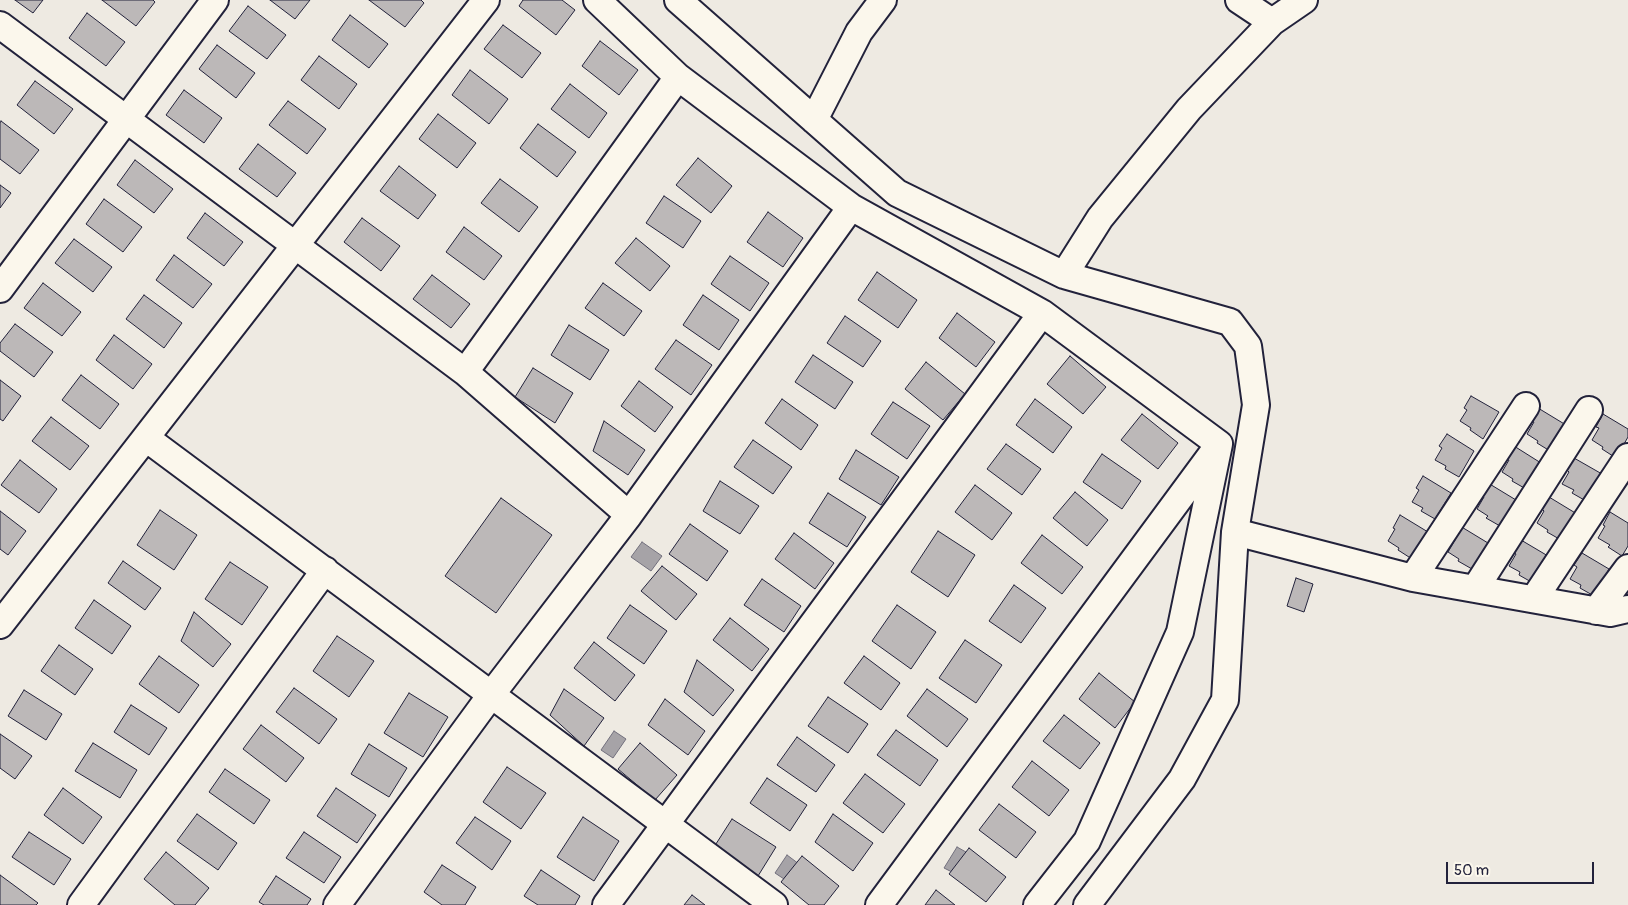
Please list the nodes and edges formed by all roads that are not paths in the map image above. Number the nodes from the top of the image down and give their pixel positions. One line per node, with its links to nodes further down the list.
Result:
1 (215, 0): 11 (street)
2 (486, 0): 14 (street)
3 (597, 0): 10 (street)
4 (678, 0): 12 (street)
5 (883, 0): 12 (street)
6 (1239, 0): 8 (street)
7 (1304, 0): 8 (street)
8 (1272, 22): 15 (street)
9 (0, 25): 11 (street)
10 (678, 77): 13 (street); 18 (street)
11 (126, 119): 14 (street); 16 (street)
12 (814, 120): 15 (street)
13 (851, 207): 17 (street); 24 (street)
14 (295, 245): 18 (street); 21 (street)
15 (1064, 275): 25 (street)
16 (0, 289)
17 (1042, 313): 22 (street); 35 (street)
18 (465, 372): 24 (street)
19 (1526, 406): 28 (street)
20 (1589, 410): 29 (street)
21 (146, 438): 27 (street); 33 (street)
22 (1220, 444): 40 (street); 41 (street)
23 (1628, 458): 30 (street)
24 (629, 515): 34 (street)
25 (1234, 532): 28 (street); 42 (street)
26 (1628, 568): 32 (street)
27 (325, 570): 34 (street); 36 (street)
28 (1413, 578): 29 (street)
29 (1475, 589): 30 (street)
30 (1534, 600): 32 (street)
31 (1628, 610): 32 (street)
32 (1596, 611)
33 (0, 625)
34 (491, 695): 35 (street); 37 (street)
35 (666, 824): 38 (street); 39 (street)
36 (81, 905)
37 (336, 905)
38 (606, 905)
39 (774, 905)
40 (879, 905)
41 (1037, 905)
42 (1087, 905)

